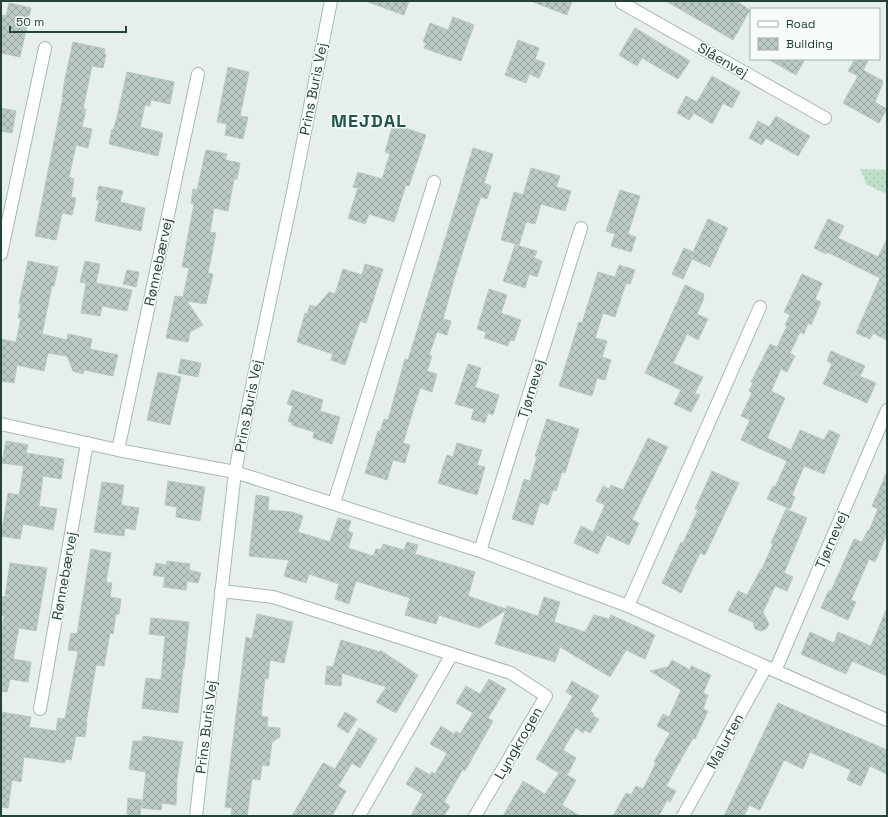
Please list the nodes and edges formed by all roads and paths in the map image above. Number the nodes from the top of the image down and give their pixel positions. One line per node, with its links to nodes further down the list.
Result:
1 (331, 1): 14 (street, Prins Buris Vej)
2 (622, 1): 5 (street, Slåenvej)
3 (45, 48): 8 (street)
4 (198, 74): 13 (street, Rønnebærvej)
5 (825, 118)
6 (434, 182): 15 (street)
7 (581, 228): 16 (street, Tjørnevej)
8 (1, 254)
9 (760, 307): 18 (street)
10 (887, 410): 20 (street, Tjørnevej)
11 (1, 424): 12 (street)
12 (87, 443): 13 (street); 21 (street, Rønnebærvej)
13 (118, 450): 14 (street)
14 (236, 472): 15 (street); 17 (street, Prins Buris Vej)
15 (334, 503): 16 (street)
16 (480, 551): 18 (street)
17 (222, 591): 19 (street, Lyngkrogen); 23 (street, Prins Buris Vej)
18 (628, 606): 20 (street)
19 (452, 654): 24 (street); 25 (street, Lyngkrogen)
20 (770, 669): 22 (street); 26 (street, Malurten)
21 (40, 709)
22 (887, 720)
23 (196, 816)
24 (359, 816)
25 (475, 816)
26 (683, 816)

